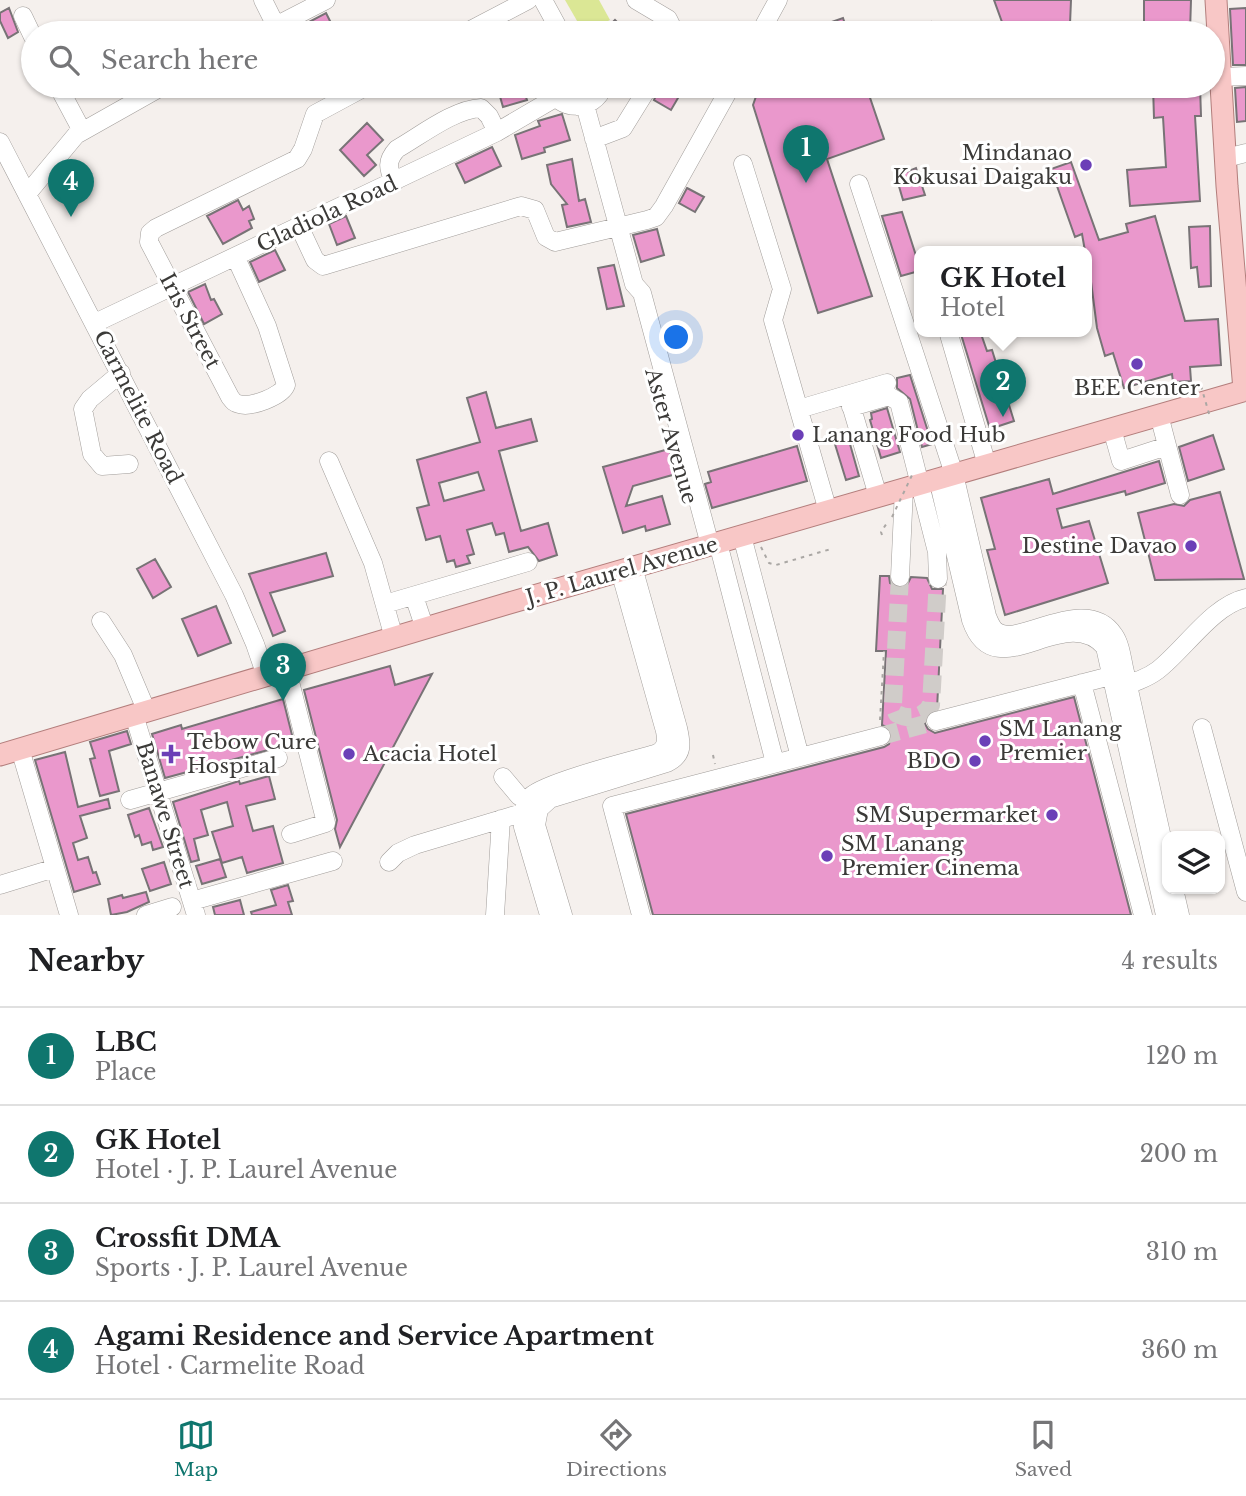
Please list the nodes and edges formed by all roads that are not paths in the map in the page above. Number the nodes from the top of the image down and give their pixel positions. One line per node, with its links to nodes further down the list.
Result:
1 (262, 0): 10 (street)
2 (326, 0): 11 (street)
3 (528, 0): 12 (street)
4 (543, 0): 13 (street)
5 (636, 0): 14 (street)
6 (1216, 0): 16 (main road)
7 (773, 2): 15 (street)
8 (23, 16): 9 (street)
9 (25, 21)
10 (267, 21)
11 (286, 21)
12 (489, 21)
13 (554, 21)
14 (669, 21)
15 (765, 21)
16 (1217, 21)
17 (1225, 67): 18 (street)
18 (1246, 76)
19 (64, 98): 29 (street)
20 (141, 98): 29 (street)
21 (345, 98): 41 (street, Iris Street)
22 (544, 98): 30 (street, Gladiola Road)
23 (559, 98): 28 (street)
24 (595, 98): 28 (street)
25 (642, 98): 31 (street)
26 (724, 98): 38 (street)
27 (1225, 98): 33 (main road)
28 (585, 105): 31 (street, Aster Avenue)
29 (82, 131): 37 (street)
30 (497, 132): 35 (street, Gladiola Road); 35 (street)
31 (594, 139): 38 (street, Aster Avenue)
32 (0, 142): 37 (street, Carmelite Road)
33 (1236, 155): 46 (main road)
34 (743, 164): 48 (street)
35 (394, 183): 39 (street, Gladiola Road)
36 (859, 184): 55 (street)
37 (27, 194): 42 (street, Carmelite Road)
38 (620, 227): 39 (street); 60 (street, Aster Avenue)
39 (300, 228): 40 (street, Gladiola Road)
40 (236, 258): 41 (street, Gladiola Road); 41 (street, Iris Street)
41 (173, 287): 42 (street, Gladiola Road)
42 (95, 323): 44 (street, Carmelite Road)
43 (950, 337): 54 (street)
44 (121, 373): 53 (street); 72 (street, Carmelite Road)
45 (887, 383): 47 (street)
46 (1245, 390): 49 (main road, J. P. Laurel Avenue)
47 (850, 401): 48 (street); 55 (street); 57 (street)
48 (799, 409): 58 (street)
49 (1160, 415): 50 (main road, J. P. Laurel Avenue); 51 (street)
50 (1112, 429): 51 (street); 54 (main road, J. P. Laurel Avenue)
51 (1167, 446): 56 (street)
52 (329, 461): 67 (street)
53 (129, 464)
54 (987, 465): 55 (main road, J. P. Laurel Avenue)
55 (926, 479): 57 (main road, J. P. Laurel Avenue); 63 (street); 64 (street); 73 (street)
56 (1180, 495)
57 (878, 496): 58 (main road, J. P. Laurel Avenue)
58 (828, 511): 59 (main road, J. P. Laurel Avenue)
59 (742, 536): 60 (main road, J. P. Laurel Avenue); 80 (street)
60 (710, 545): 62 (main road, J. P. Laurel Avenue); 82 (street, Aster Avenue)
61 (528, 562): 65 (street)
62 (626, 569): 69 (main road, J. P. Laurel Avenue); 87 (street)
63 (900, 577)
64 (939, 579)
65 (414, 596): 67 (street); 69 (street)
66 (1246, 598): 73 (street)
67 (385, 604): 70 (street)
68 (101, 621): 75 (street, Banawe Street)
69 (425, 629): 70 (main road, J. P. Laurel Avenue)
70 (394, 638): 71 (main road, J. P. Laurel Avenue)
71 (287, 670): 72 (main road, J. P. Laurel Avenue); 89 (street)
72 (266, 676): 75 (main road, J. P. Laurel Avenue)
73 (1120, 680): 74 (street); 85 (street)
74 (1082, 683): 76 (street); 106 (street)
75 (141, 713): 79 (main road, J. P. Laurel Avenue); 84 (street, Banawe Street)
76 (936, 721)
77 (1202, 728): 96 (street)
78 (880, 736): 80 (street)
79 (10, 752): 94 (street)
80 (800, 757): 82 (street)
81 (278, 758): 84 (street)
82 (775, 763): 105 (street)
83 (503, 777): 87 (street)
84 (158, 793): 86 (street); 100 (street, Banawe Street)
85 (1147, 799): 90 (street); 92 (street)
86 (130, 800)
87 (529, 808): 88 (street); 101 (street)
88 (501, 819): 93 (street); 104 (street)
89 (291, 834)
90 (1162, 845)
91 (333, 860): 100 (street)
92 (1162, 860)
93 (389, 862)
94 (55, 868): 95 (street); 102 (street)
95 (0, 885)
96 (1246, 892)
97 (1170, 894): 107 (street)
98 (1170, 894): 108 (street)
99 (172, 907): 103 (street)
100 (194, 908)
101 (555, 910)
102 (69, 915)
103 (146, 915)
104 (495, 915)
105 (641, 915)
106 (1143, 915)
107 (1165, 915)
108 (1180, 915)

